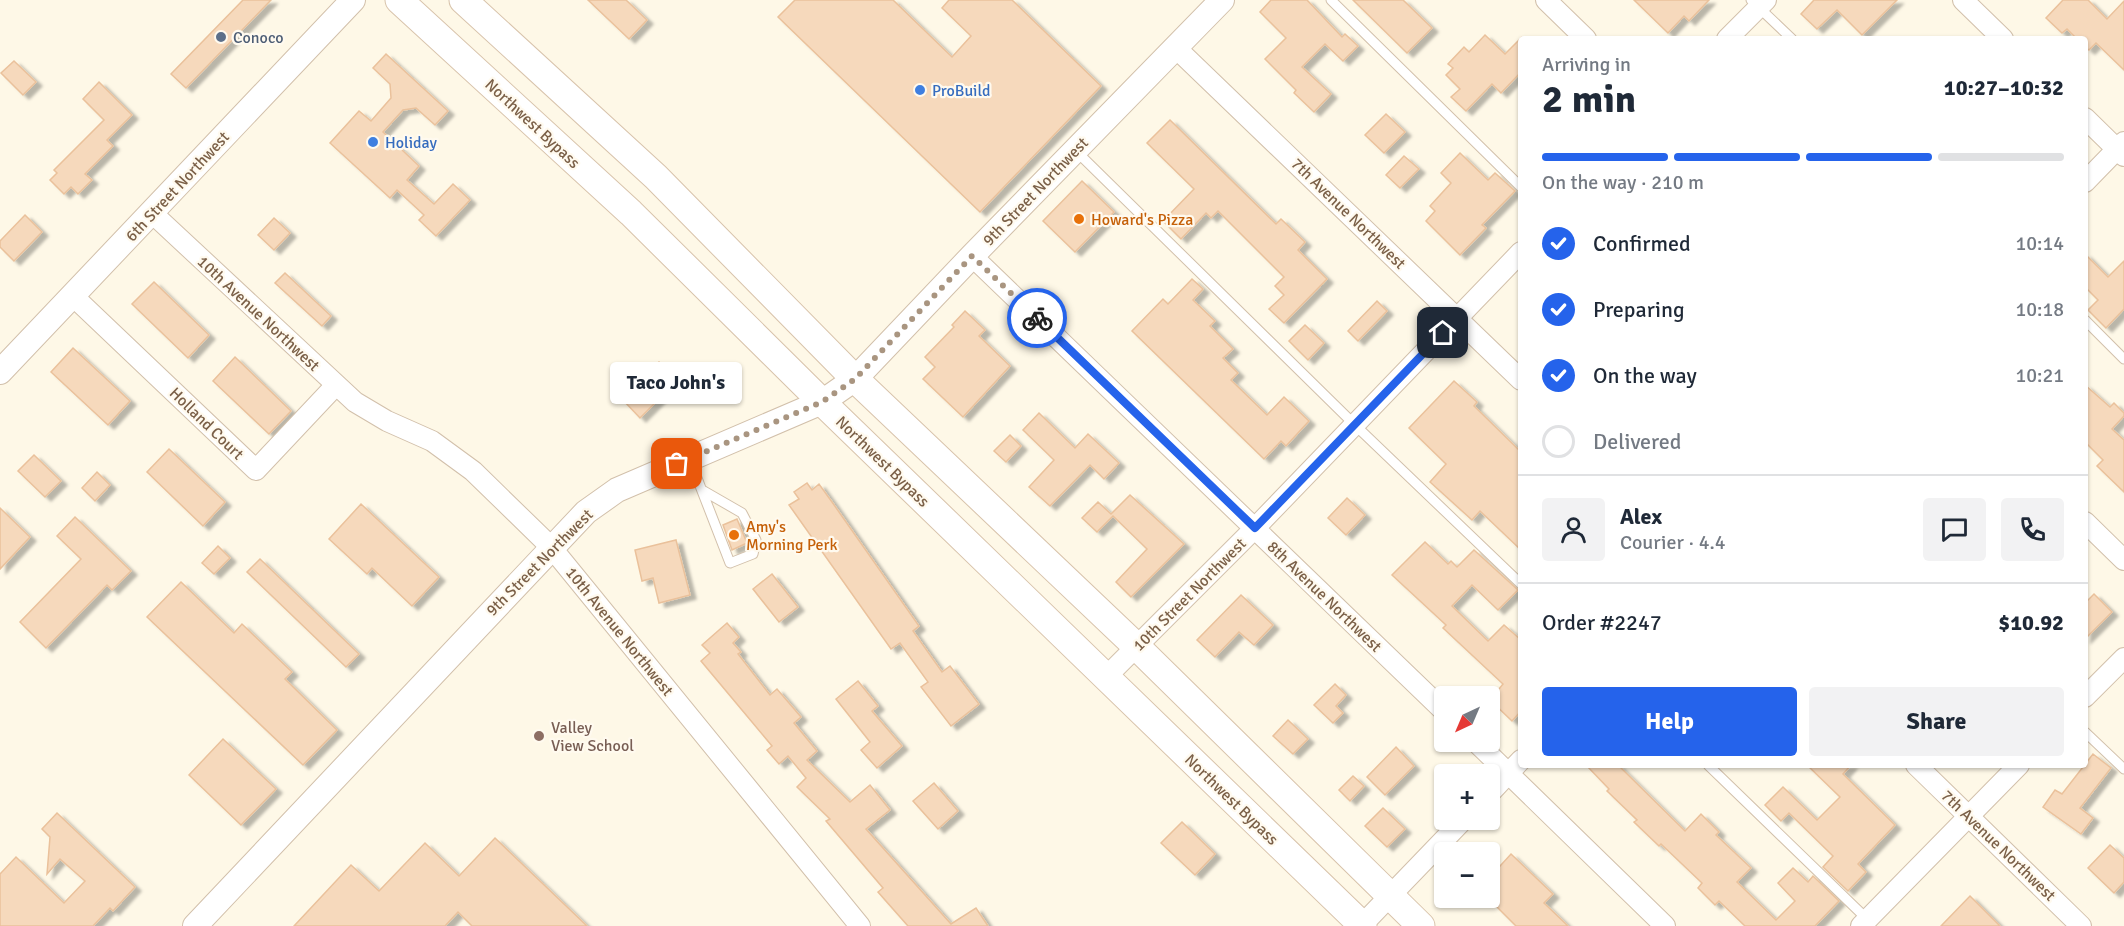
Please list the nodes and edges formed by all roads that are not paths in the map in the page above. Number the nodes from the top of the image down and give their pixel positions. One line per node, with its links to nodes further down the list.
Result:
1 (353, 0): 19 (street, 6th Street Northwest)
2 (399, 0): 30 (main road, Northwest Bypass)
3 (463, 0): 28 (main road)
4 (1222, 0): 13 (street, 9th Street Northwest)
5 (1331, 0): 18 (lane)
6 (1546, 0): 9 (street)
7 (1963, 0): 12 (street)
8 (1758, 2): 10 (street); 11 (lane)
9 (1583, 36)
10 (1730, 36)
11 (1789, 36)
12 (2000, 36)
13 (1176, 48): 16 (street, 9th Street Northwest); 23 (street, 7th Avenue Northwest)
14 (2088, 121): 15 (street)
15 (2122, 149): 17 (street)
16 (1076, 150): 21 (street, 9th Street Northwest); 31 (lane)
17 (2088, 179)
18 (1518, 184)
19 (151, 213): 22 (street, 6th Street Northwest); 29 (street, 10th Avenue Northwest)
20 (1518, 255): 23 (street, 10th Street Northwest)
21 (972, 256): 28 (street, 9th Street Northwest); 35 (street, 8th Avenue Northwest)
22 (73, 296): 26 (street, 6th Street Northwest); 29 (street, Holland Court)
23 (1458, 318): 27 (street, 7th Avenue Northwest); 31 (street, 10th Street Northwest)
24 (2088, 323): 25 (lane)
25 (2124, 359)
26 (0, 372)
27 (1518, 377)
28 (855, 379): 30 (street, 9th Street Northwest); 39 (main road)
29 (336, 385): 36 (street, 10th Avenue Northwest)
30 (822, 402): 32 (street, 9th Street Northwest); 41 (main road, Northwest Bypass)
31 (1355, 425): 35 (street, 10th Street Northwest); 38 (lane)
32 (689, 459): 33 (lane); 36 (street, 9th Street Northwest)
33 (702, 490): 33 (lane)
34 (2088, 525): 37 (street)
35 (1255, 528): 39 (street, 10th Street Northwest); 43 (street, 8th Avenue Northwest)
36 (551, 547): 57 (street, 9th Street Northwest); 58 (street, 10th Avenue Northwest)
37 (2124, 560)
38 (1518, 581)
39 (1137, 647): 41 (street, 10th Street Northwest); 54 (main road)
40 (2124, 658): 42 (street)
41 (1106, 677): 56 (main road, Northwest Bypass)
42 (2088, 694)
43 (1434, 701)
44 (2088, 735): 50 (lane)
45 (1492, 752): 46 (street)
46 (1515, 767): 51 (street); 60 (street)
47 (1711, 768): 55 (lane)
48 (1919, 768): 52 (street, 7th Avenue Northwest)
49 (2016, 768): 52 (street)
50 (2124, 769)
51 (1500, 782)
52 (1969, 816): 55 (street); 61 (street, 7th Avenue Northwest)
53 (1453, 830): 54 (street)
54 (1390, 895): 56 (street); 59 (main road)
55 (1868, 924)
56 (1362, 925)
57 (195, 926)
58 (860, 926)
59 (1421, 926)
60 (1665, 926)
61 (2081, 926)

